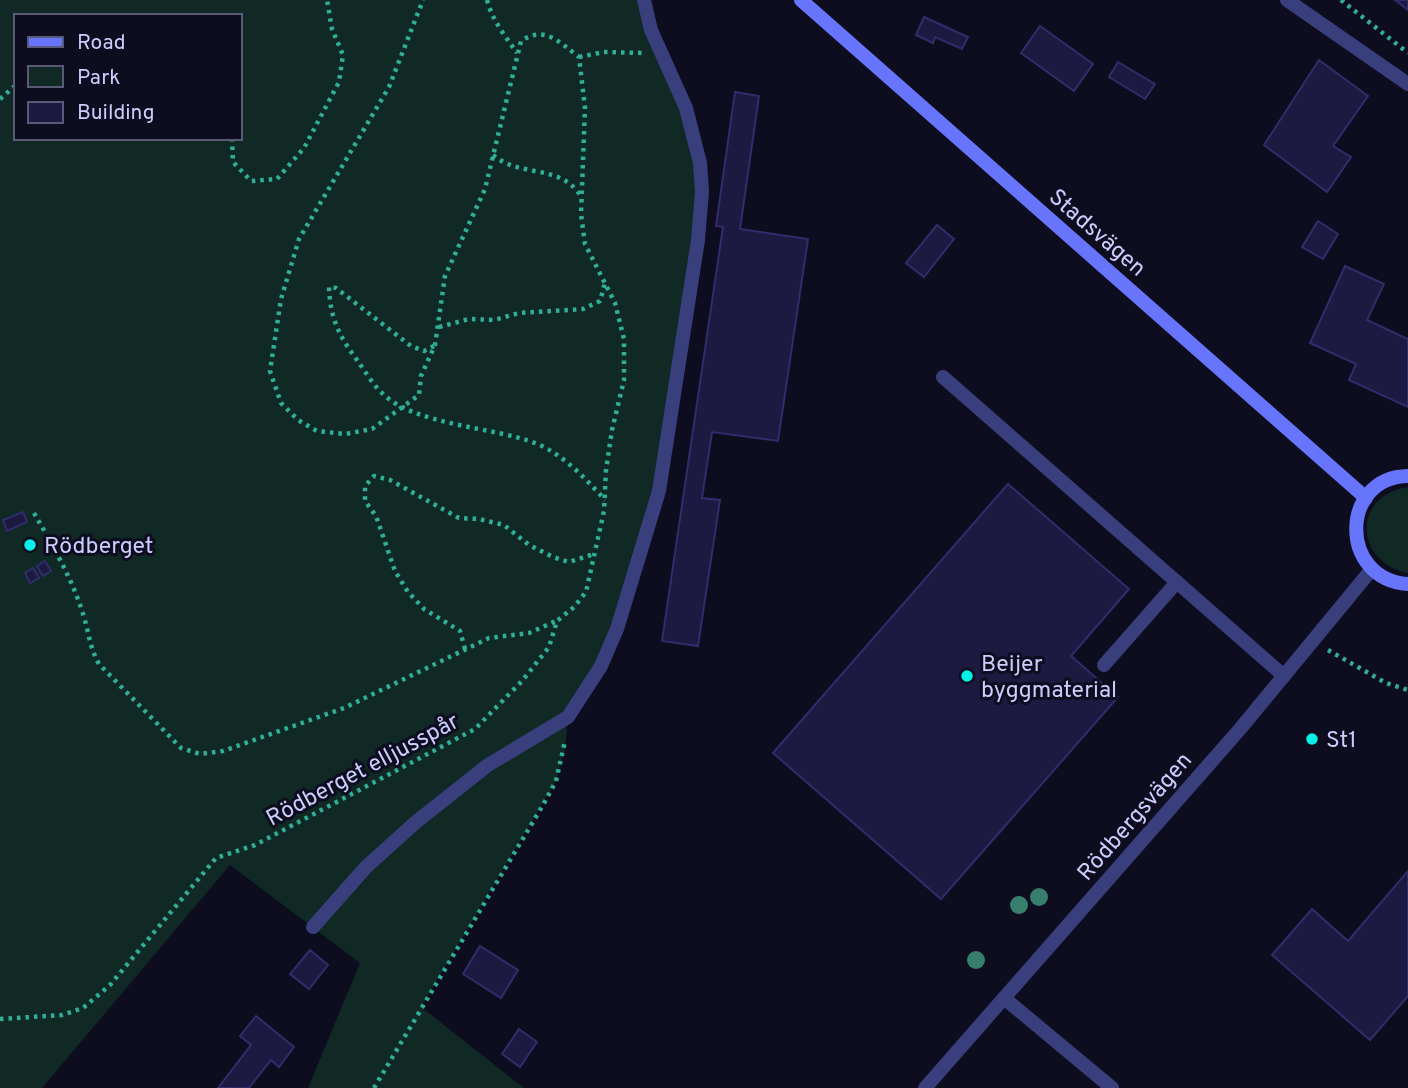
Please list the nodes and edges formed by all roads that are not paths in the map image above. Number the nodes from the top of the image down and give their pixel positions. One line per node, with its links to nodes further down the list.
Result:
1 (644, 0): 13 (street)
2 (801, 0): 7 (main road, Stadsvägen)
3 (1287, 0): 4 (street)
4 (1408, 84)
5 (943, 377): 9 (street)
6 (1408, 477): 7 (main road)
7 (1366, 498): 8 (main road)
8 (1372, 569): 10 (main road); 12 (street, Rödbergsvägen)
9 (1177, 582): 11 (street); 12 (street)
10 (1408, 584)
11 (1104, 666)
12 (1284, 676): 14 (street, Rödbergsvägen)
13 (313, 927)
14 (1004, 998): 15 (street, Rödbergsvägen); 16 (street)
15 (925, 1088)
16 (1112, 1088)

